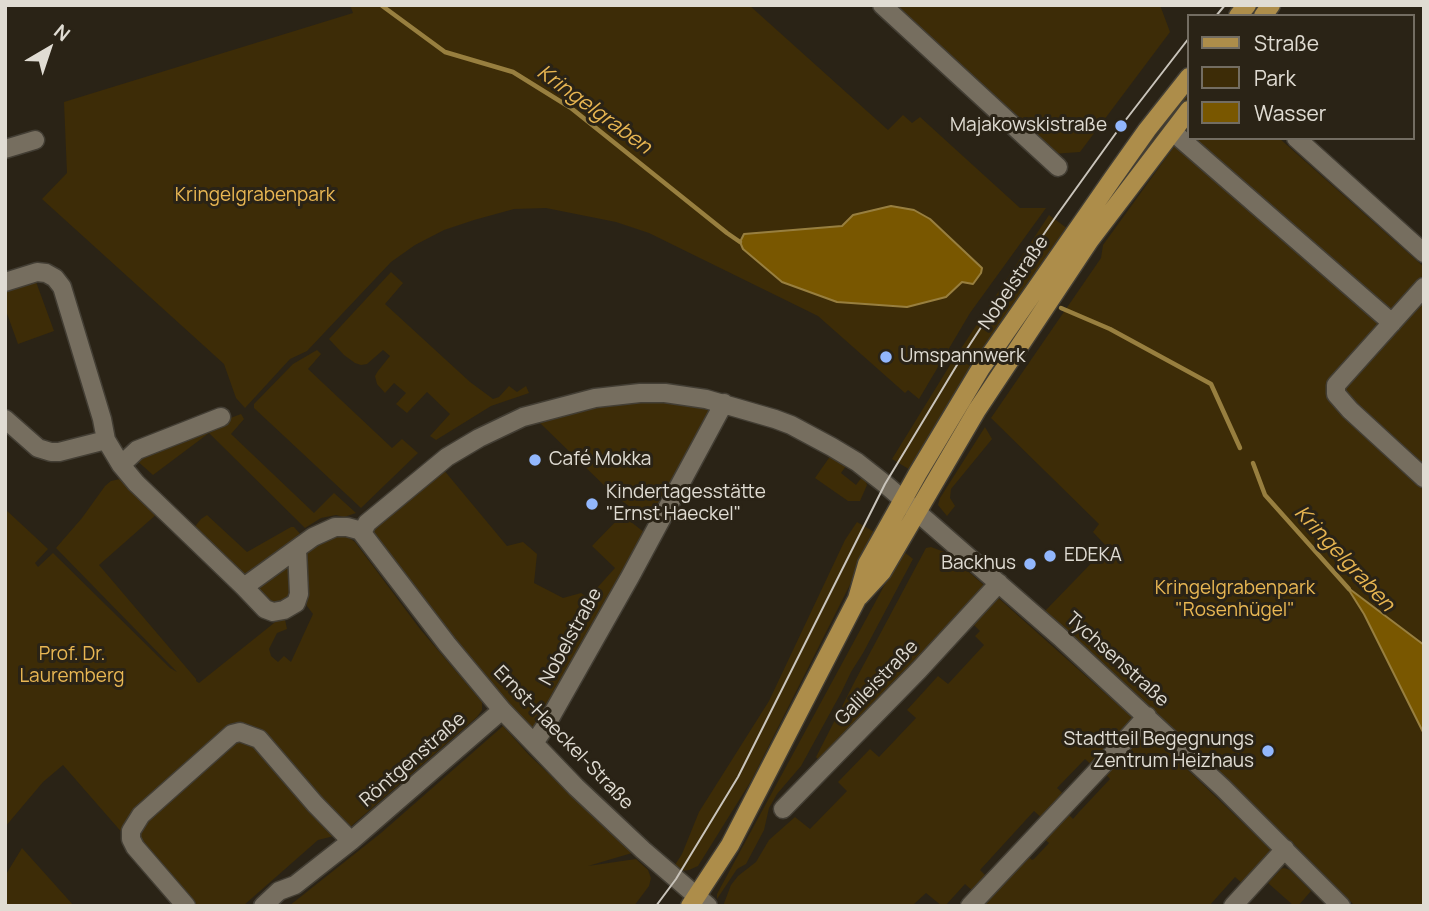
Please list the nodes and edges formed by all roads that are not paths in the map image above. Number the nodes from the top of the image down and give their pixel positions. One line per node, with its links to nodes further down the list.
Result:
1 (882, 5): 8 (street)
2 (1188, 78): 19 (main road, Nobelstraße)
3 (1188, 111): 4 (main road, Nobelstraße)
4 (1172, 132): 12 (street); 20 (main road, Nobelstraße)
5 (35, 140): 7 (street)
6 (1298, 140): 9 (street)
7 (5, 149)
8 (1058, 167)
9 (1424, 253)
10 (5, 282): 16 (street)
11 (1424, 287): 12 (street)
12 (1392, 323): 18 (street)
13 (724, 403): 19 (street); 21 (street); 28 (street, Nobelstraße)
14 (221, 417): 17 (street)
15 (5, 419): 16 (street)
16 (106, 440): 17 (street)
17 (121, 465): 24 (street)
18 (1424, 478)
19 (903, 500): 20 (street, Tychsenstraße); 25 (main road, Nobelstraße)
20 (918, 512): 23 (street, Tychsenstraße); 25 (main road, Nobelstraße)
21 (362, 531): 22 (street); 26 (street, Ernst-Haeckel-Straße)
22 (297, 549): 24 (street); 24 (street)
23 (999, 583): 27 (street, Tychsenstraße); 29 (street, Galileistraße)
24 (244, 587)
25 (857, 599): 32 (main road, Nobelstraße)
26 (502, 710): 28 (street, Ernst-Haeckel-Straße); 30 (street, Röntgenstraße)
27 (1146, 716): 31 (street, Tychsenstraße); 35 (street)
28 (534, 743): 32 (street, Ernst-Haeckel-Straße)
29 (783, 809)
30 (351, 841): 33 (street); 34 (street, Röntgenstraße)
31 (1285, 849): 36 (street); 37 (street, Tychsenstraße)
32 (698, 903)
33 (186, 906)
34 (262, 906)
35 (970, 906)
36 (1233, 906)
37 (1341, 906)

